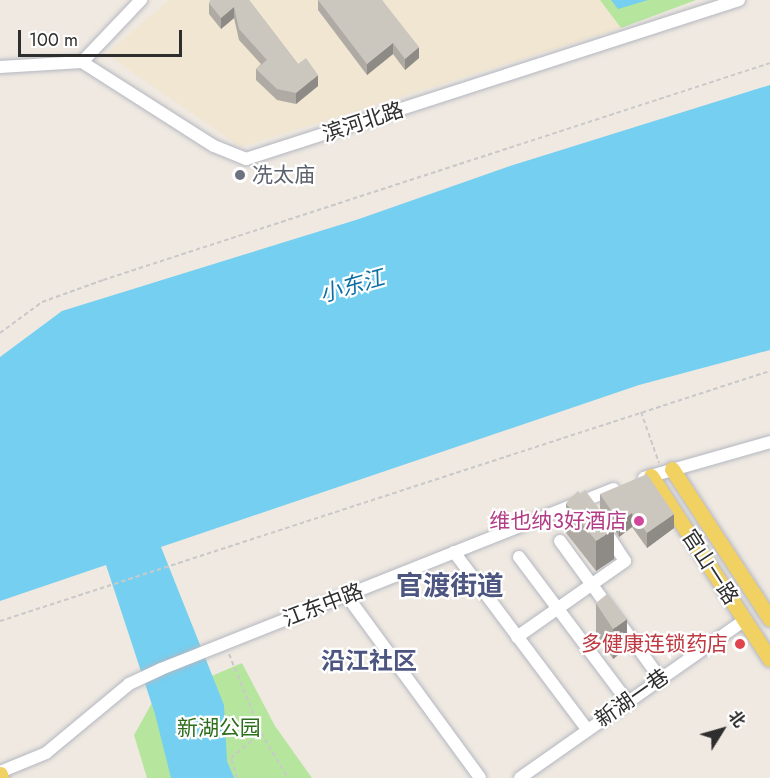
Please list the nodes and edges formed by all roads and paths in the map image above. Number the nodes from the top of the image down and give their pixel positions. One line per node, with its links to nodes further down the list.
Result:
1 (141, 0): 3 (street)
2 (739, 0): 3 (street, 滨河北路)
3 (82, 62): 5 (street)
4 (770, 63): 6 (path)
5 (0, 67)
6 (0, 333)
7 (770, 371): 8 (path)
8 (641, 411): 10 (path); 22 (path)
9 (770, 442): 10 (street, 江东中路)
10 (662, 472): 11 (street, 江东中路); 12 (main road, 官山一路); 14 (main road, 官山一路)
11 (590, 509): 15 (street, 江东中路); 17 (street)
12 (712, 530): 14 (main road); 21 (main road, 官山一路)
13 (560, 541): 17 (street)
14 (694, 542): 20 (main road, 官山一路)
15 (454, 552): 18 (street, 江东中路); 23 (street)
16 (519, 557): 19 (street)
17 (592, 585): 19 (street); 26 (street)
18 (347, 596): 24 (street, 江东中路); 33 (street)
19 (558, 609): 23 (street); 27 (street)
20 (745, 620): 25 (main road, 官山一路); 26 (street, 新湖一巷)
21 (770, 620)
22 (0, 621)
23 (517, 637): 28 (street)
24 (225, 643): 29 (path); 30 (street, 江东中路)
25 (770, 658)
26 (660, 678): 27 (street, 新湖一巷)
27 (627, 701): 28 (street, 新湖一巷)
28 (587, 729): 34 (street, 新湖一巷)
29 (261, 733): 31 (path); 32 (path)
30 (0, 775)
31 (237, 778)
32 (288, 778)
33 (480, 778)
34 (520, 778)

